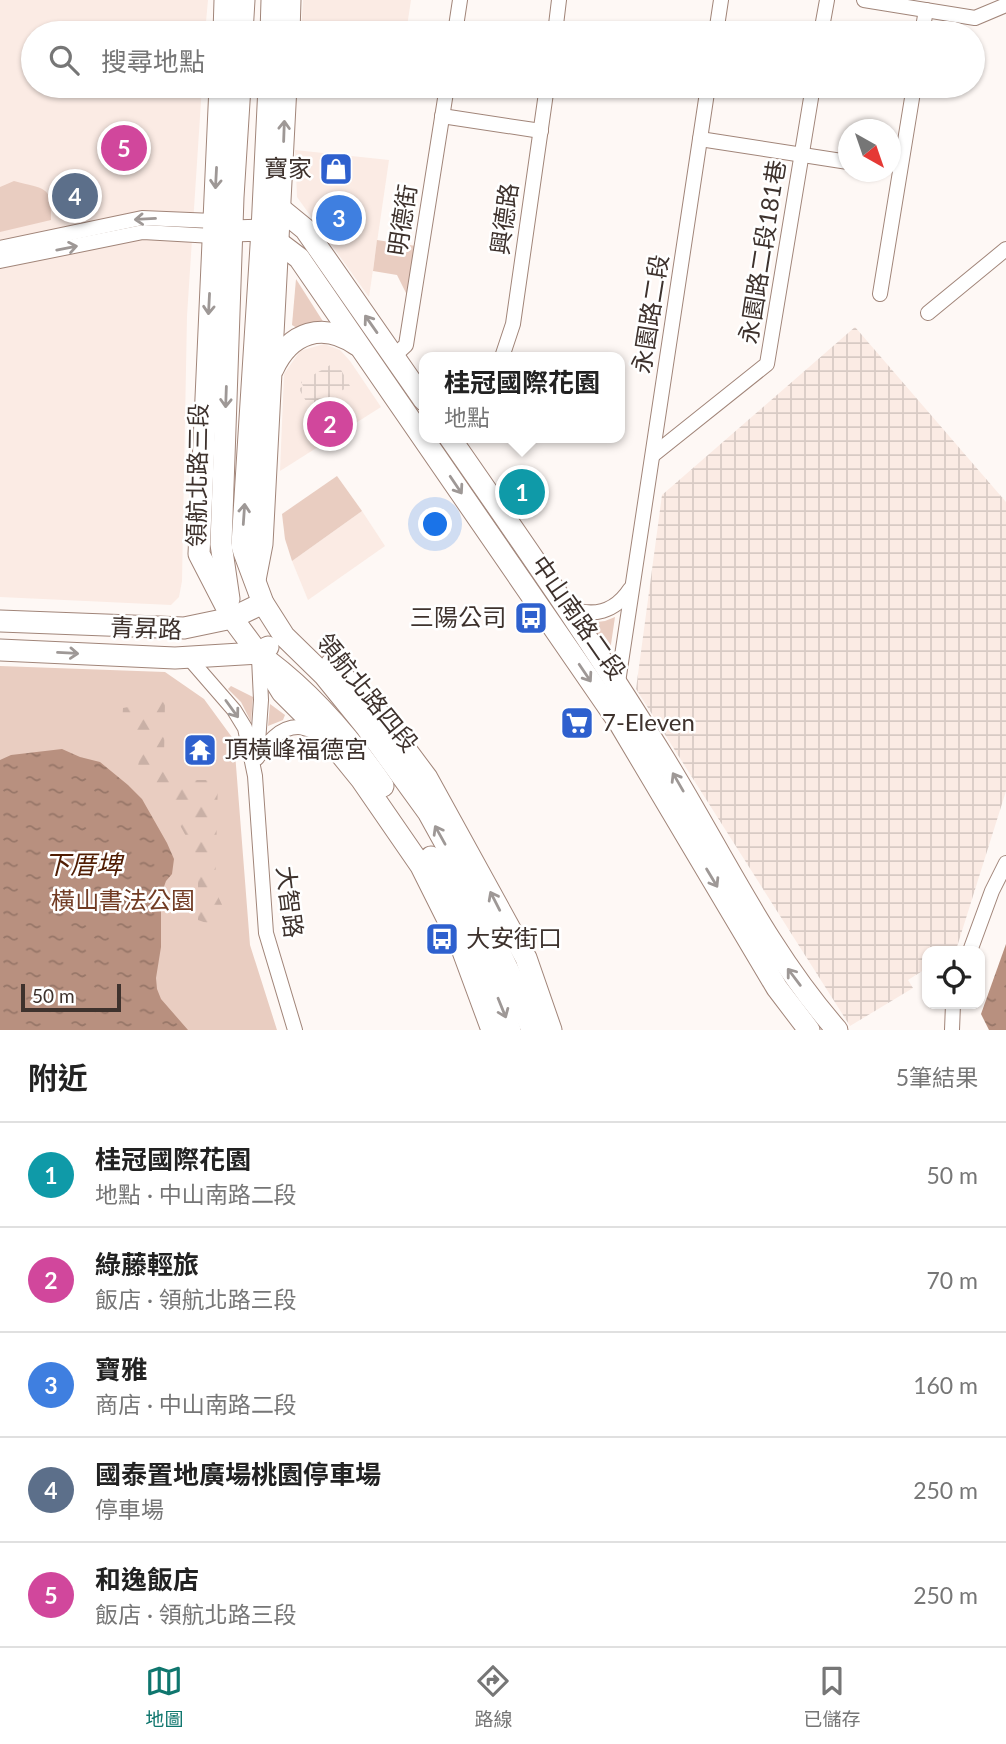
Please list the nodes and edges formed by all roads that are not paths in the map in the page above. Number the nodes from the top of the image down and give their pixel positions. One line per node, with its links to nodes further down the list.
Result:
1 (225, 0): 12 (main road)
2 (244, 0): 13 (main road)
3 (272, 0): 14 (main road)
4 (290, 0): 15 (main road)
5 (460, 0): 16 (street)
6 (559, 0): 17 (street)
7 (721, 0): 18 (street)
8 (827, 0): 19 (street)
9 (864, 0): 11 (street)
10 (1006, 5): 11 (street)
11 (926, 10): 20 (street)
12 (224, 21)
13 (243, 21)
14 (271, 21)
15 (289, 21)
16 (457, 21)
17 (556, 21)
18 (718, 21)
19 (823, 21)
20 (924, 21)
21 (220, 98): 39 (main road, 領航北路三段, one-way to 39)
22 (239, 98): 37 (main road, 領航北路三段)
23 (269, 98): 38 (main road, 領航北路三段)
24 (285, 98): 38 (main road, 領航北路三段, one-way to 24)
25 (445, 98): 30 (street, 明德街)
26 (545, 98): 31 (street, 興德路)
27 (706, 98): 32 (street, 永園路二段)
28 (811, 98): 34 (street, 永園路二段181巷)
29 (911, 98): 33 (street)
30 (442, 116): 31 (street); 48 (street, 明德街)
31 (541, 131): 47 (street, 興德路)
32 (700, 139): 34 (street); 54 (street, 永園路二段)
33 (901, 143)
34 (802, 155): 35 (street); 54 (street, 永園路二段181巷)
35 (838, 160)
36 (893, 182): 44 (street)
37 (233, 197): 38 (main road); 39 (main road, 領航北路三段)
38 (272, 202): 40 (main road, 領航北路三段); 48 (main road, one-way to 38)
39 (219, 229): 40 (main road); 41 (street, one-way to 41); 43 (street, one-way to 39); 59 (main road, 領航北路三段, one-way to 59)
40 (270, 236): 46 (main road, 中山南路二段); 49 (main road, 領航北路三段); 55 (main road, 領航北路三段, one-way to 40)
41 (0, 248)
42 (1006, 250): 45 (street)
43 (0, 261)
44 (880, 294)
45 (928, 313)
46 (362, 348): 49 (main road); 51 (main road, 中山南路二段)
47 (504, 352)
48 (394, 356): 50 (main road)
49 (272, 370): 55 (main road, 領航北路三段)
50 (419, 393)
51 (419, 421)
52 (434, 443): 66 (main road, 中山南路二段, one-way to 66)
53 (453, 443): 58 (main road, 中山南路二段)
54 (653, 455): 56 (street, 永園路二段)
55 (255, 580): 57 (main road, 領航北路三段)
56 (633, 585): 58 (street); 65 (street, 永園路二段)
57 (263, 603): 59 (main road, 青昇路); 61 (main road, 領航北路三段)
58 (566, 607): 65 (main road, 中山南路二段)
59 (232, 618): 60 (main road, 青昇路); 63 (main road, 領航北路四段)
60 (0, 621)
61 (285, 636): 63 (main road, 青昇路); 76 (main road, 領航北路四段, one-way to 61); 77 (main road, 領航北路四段, one-way to 61)
62 (0, 650): 64 (main road, 青昇路, one-way to 64)
63 (258, 653): 64 (main road, 青昇路); 67 (main road, 領航北路四段); 68 (street, 大智路); 75 (main road, 領航北路四段, one-way to 75)
64 (188, 657): 69 (street, 大智路, one-way to 69)
65 (618, 685): 66 (street, 永園路二段); 79 (main road, 中山南路二段, one-way to 65)
66 (614, 715): 78 (main road, 中山南路二段, one-way to 78)
67 (326, 736): 68 (street); 74 (main road, 領航北路四段)
68 (257, 759): 69 (street, 大智路)
69 (254, 776): 73 (street, 大智路)
70 (1006, 863): 71 (street)
71 (972, 946)
72 (953, 1009): 80 (street)
73 (295, 1030)
74 (492, 1030)
75 (510, 1030)
76 (532, 1030)
77 (551, 1030)
78 (809, 1030)
79 (837, 1030)
80 (952, 1030)

